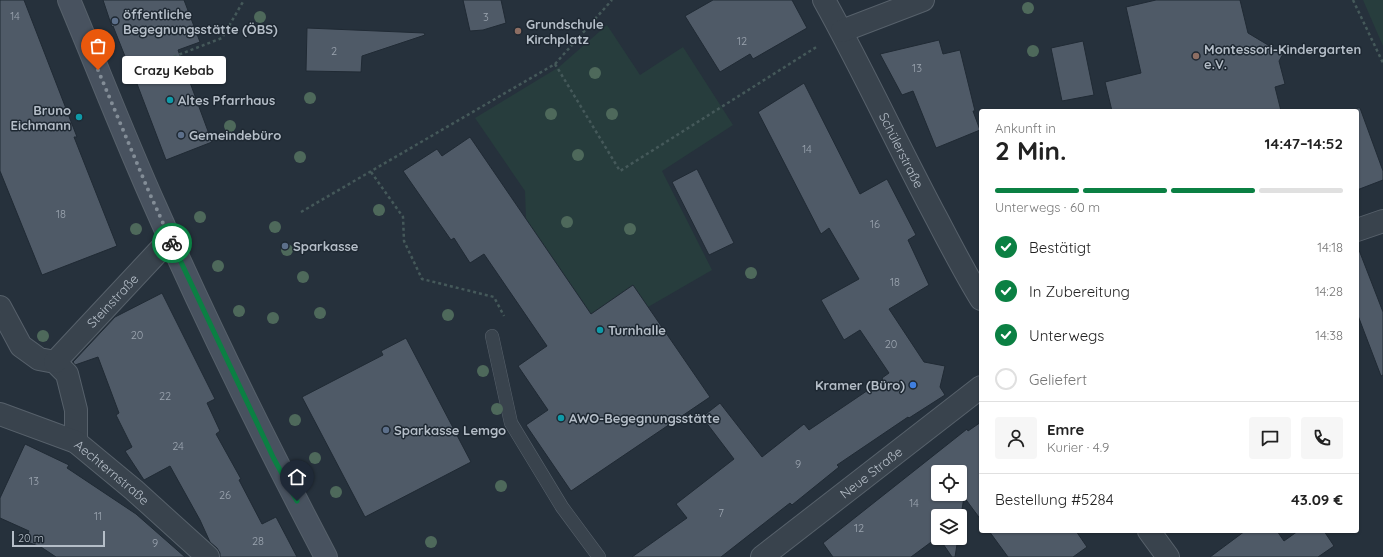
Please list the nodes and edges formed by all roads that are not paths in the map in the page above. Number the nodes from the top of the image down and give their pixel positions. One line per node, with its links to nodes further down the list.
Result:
1 (69, 0): 7 (street)
2 (824, 0): 4 (street, Schülerstraße)
3 (923, 0): 4 (street)
4 (842, 32): 8 (street, Schülerstraße)
5 (1383, 221): 6 (street)
6 (1359, 229)
7 (170, 239): 11 (street, Steinstraße); 17 (street)
8 (979, 296)
9 (0, 307): 11 (street)
10 (492, 336): 18 (lane)
11 (55, 362): 14 (street)
12 (979, 389): 19 (street, Neue Straße)
13 (0, 414): 14 (street, Aechternstraße)
14 (76, 442): 16 (street, Aechternstraße)
15 (1150, 533): 20 (street)
16 (208, 557)
17 (326, 557)
18 (599, 557)
19 (762, 557)
20 (1168, 557)

